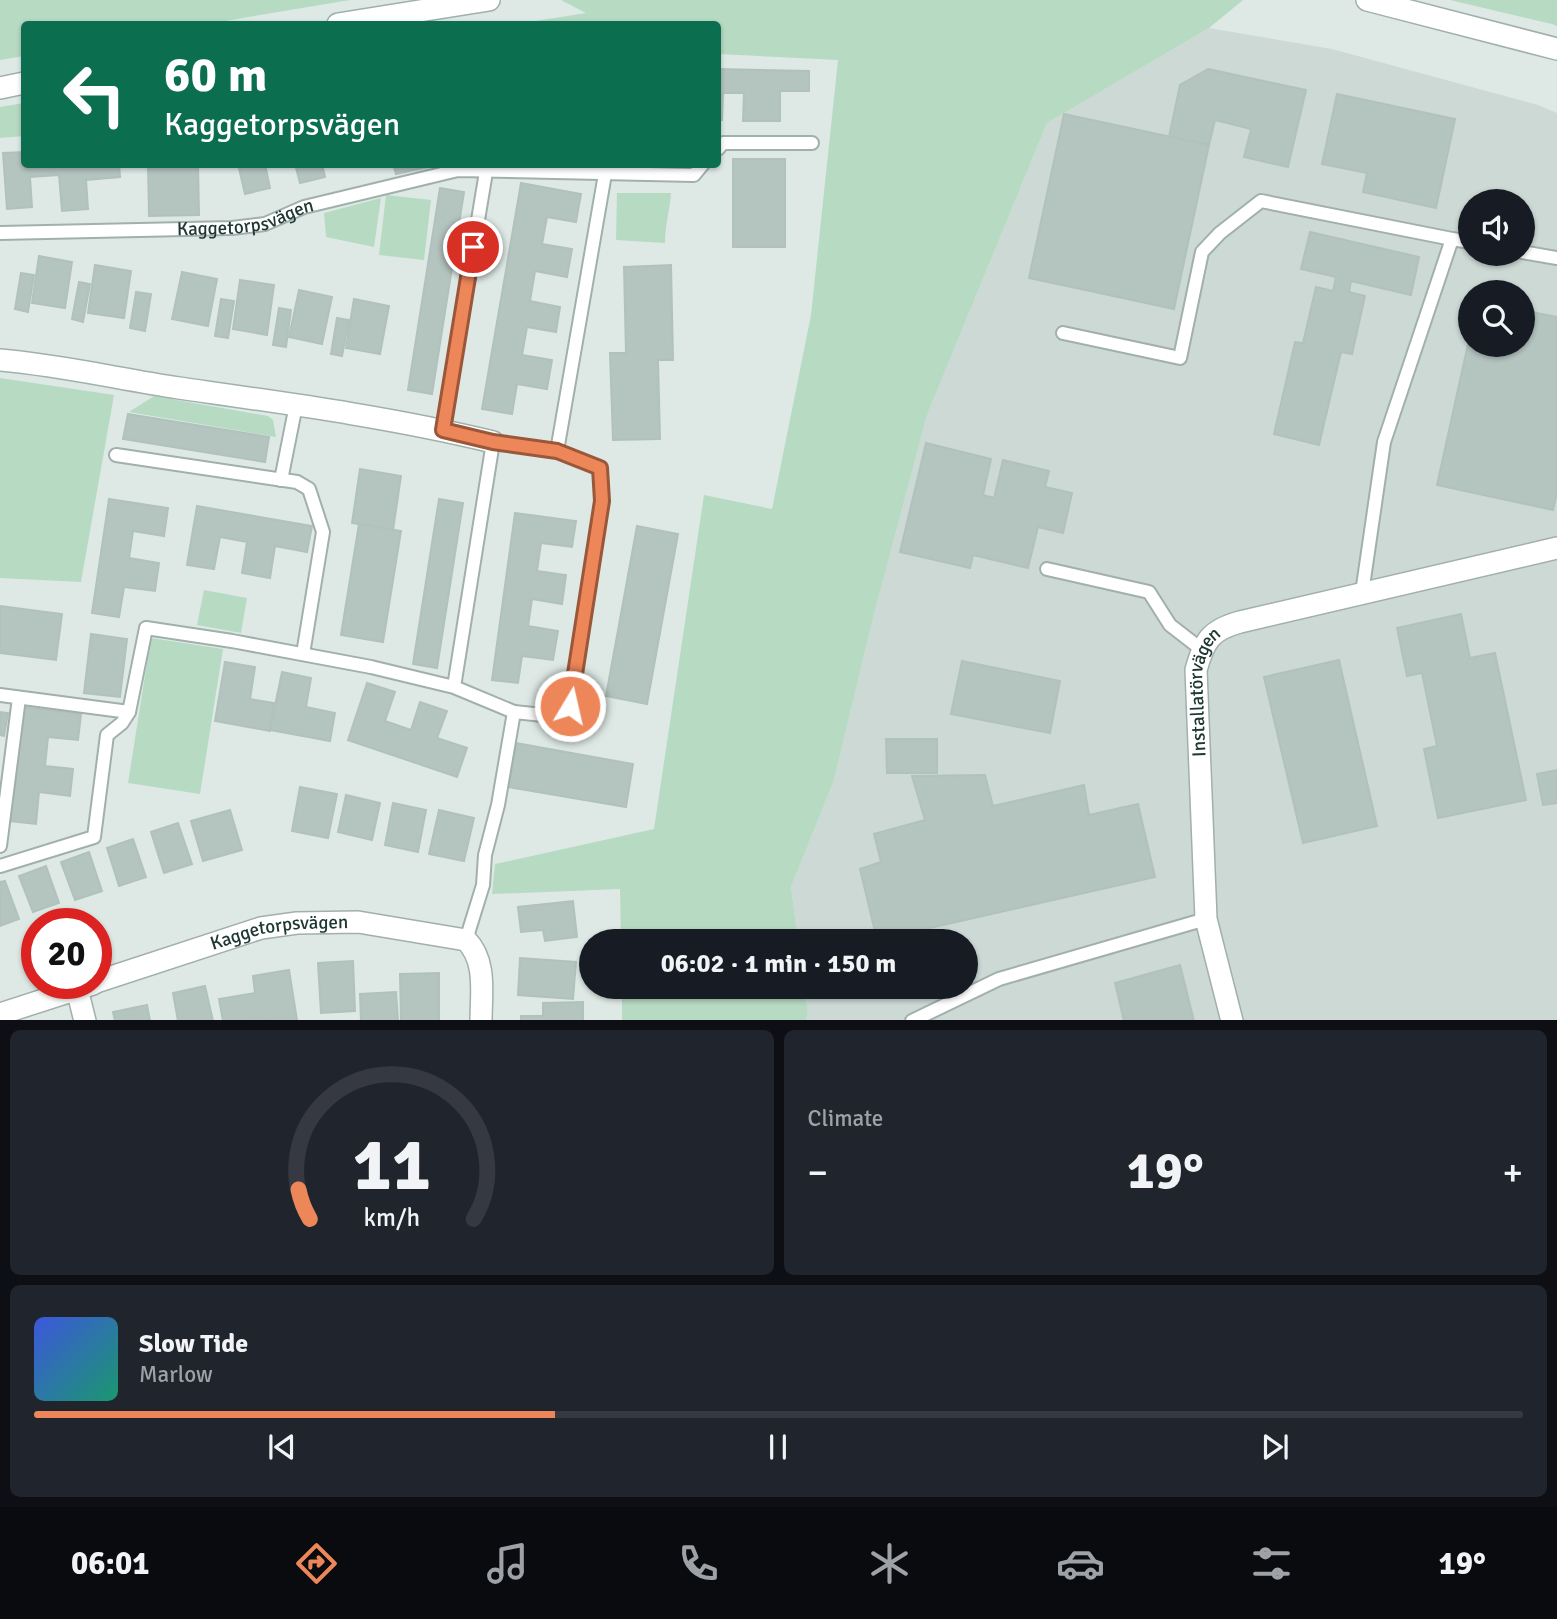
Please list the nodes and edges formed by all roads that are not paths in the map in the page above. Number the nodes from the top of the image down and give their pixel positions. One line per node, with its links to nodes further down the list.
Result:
1 (489, 0): 3 (street)
2 (1367, 0): 4 (street)
3 (357, 21)
4 (1557, 49)
5 (21, 84): 6 (street)
6 (0, 88)
7 (812, 143): 8 (lane)
8 (721, 145)
9 (700, 168): 11 (lane, Kaggetorpsvägen)
10 (486, 172): 11 (lane, Kaggetorpsvägen); 12 (lane, Kaggetorpsvägen); 20 (lane)
11 (605, 174): 22 (lane)
12 (0, 233)
13 (1452, 239): 14 (lane); 17 (lane); 27 (lane)
14 (1458, 240)
15 (1535, 254): 16 (lane)
16 (1557, 258)
17 (1063, 333)
18 (0, 360): 19 (street)
19 (296, 405): 20 (street); 24 (lane)
20 (443, 430): 21 (street)
21 (493, 442): 22 (lane); 30 (lane)
22 (557, 451): 34 (lane)
23 (116, 455): 24 (lane)
24 (281, 480): 29 (lane)
25 (1557, 548): 27 (street, Installatörvägen)
26 (1047, 569): 28 (lane)
27 (1362, 593): 28 (street, Installatörvägen)
28 (1201, 649): 38 (street, Installatörvägen)
29 (303, 654): 30 (lane); 33 (lane)
30 (454, 687): 34 (lane)
31 (0, 695): 32 (lane)
32 (19, 698): 33 (lane); 35 (lane)
33 (129, 712): 37 (lane)
34 (514, 712): 39 (lane)
35 (7, 752): 36 (lane)
36 (0, 846)
37 (0, 866)
38 (1206, 919): 46 (lane); 47 (street, Installatörvägen)
39 (466, 940): 40 (street, Kaggetorpsvägen); 45 (street)
40 (112, 977)
41 (46, 999): 43 (street, Kaggetorpsvägen)
42 (87, 999): 44 (street)
43 (0, 1014)
44 (85, 1020)
45 (481, 1020)
46 (912, 1020)
47 (1232, 1020)

